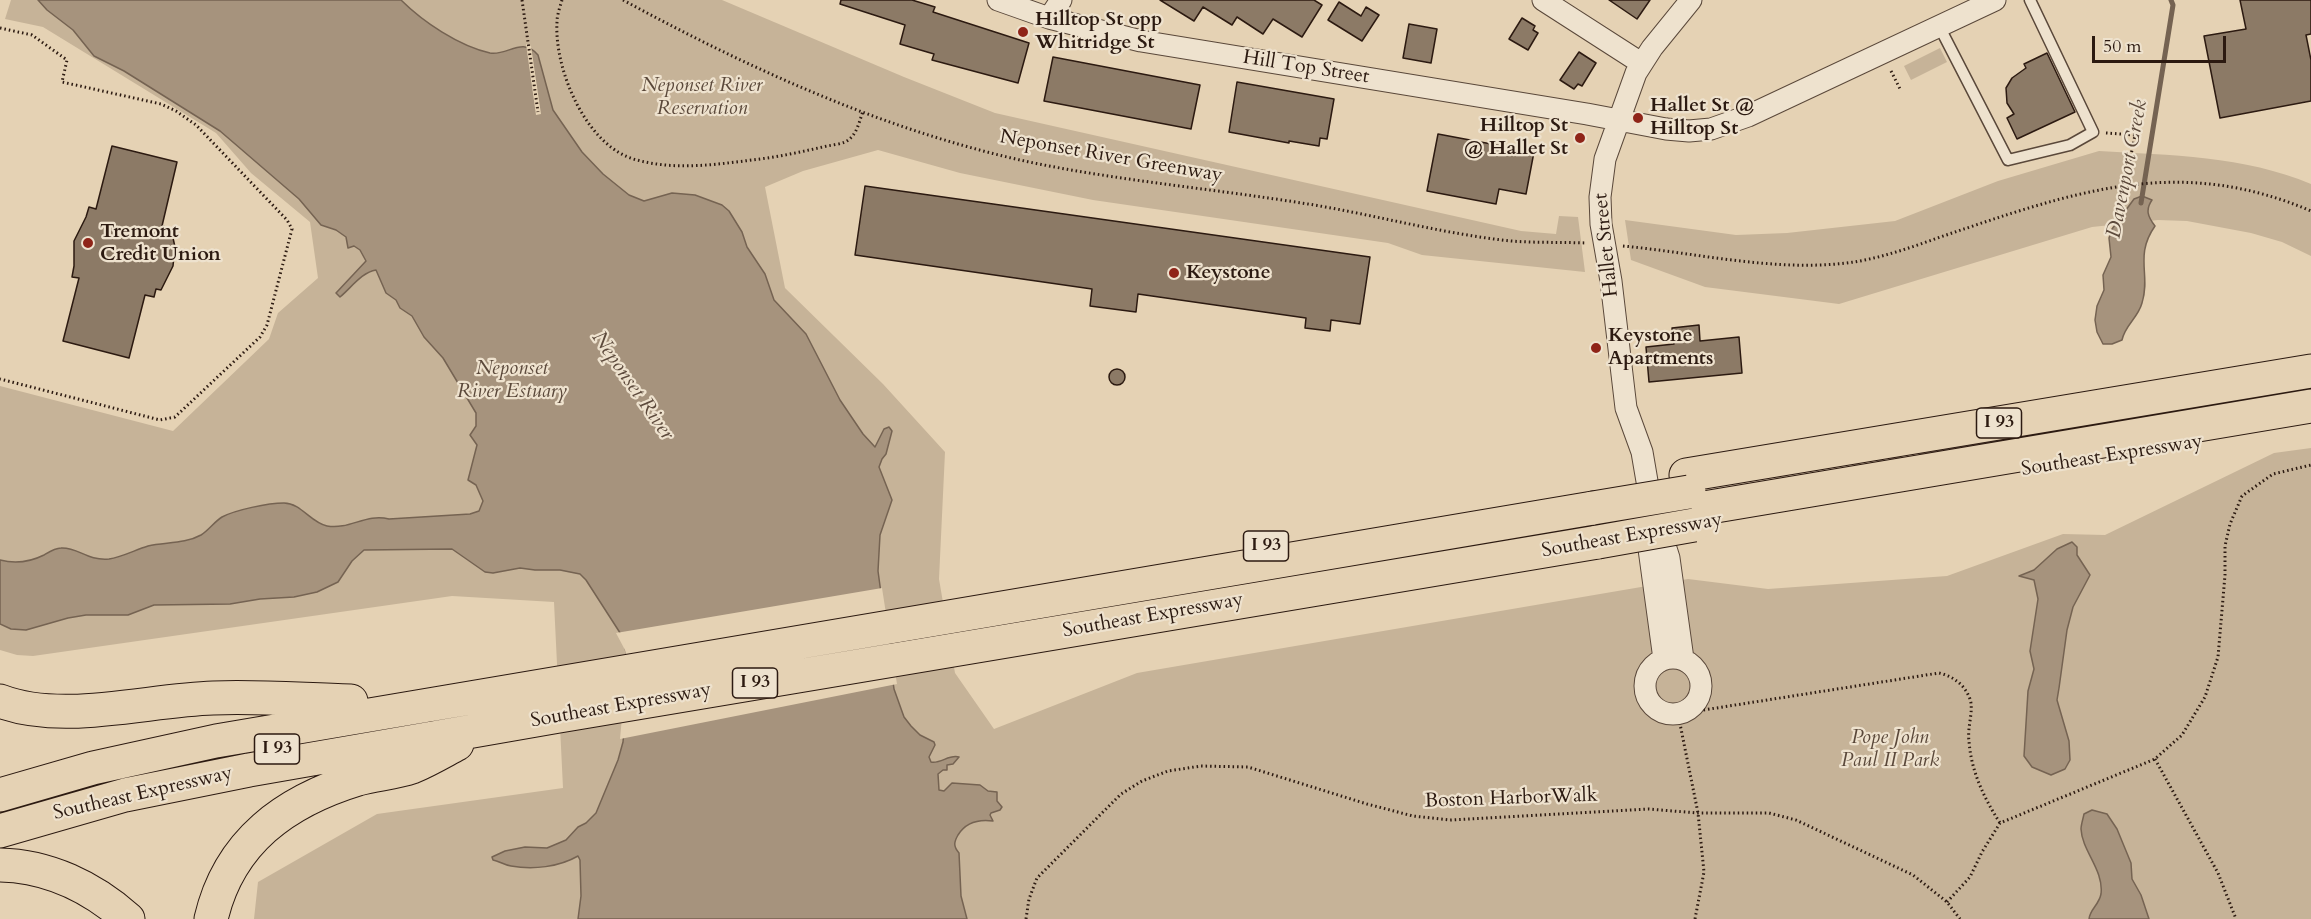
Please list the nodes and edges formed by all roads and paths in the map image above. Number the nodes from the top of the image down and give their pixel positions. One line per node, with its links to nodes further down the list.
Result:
1 (522, 0): 15 (path)
2 (562, 0): 14 (path)
3 (622, 0): 14 (path, Neponset River Greenway)
4 (998, 0): 10 (street, Hill Top Street)
5 (1061, 0): 10 (street)
6 (1543, 0): 13 (street)
7 (1691, 0): 13 (street, Hallet Street)
8 (1995, 0): 11 (street)
9 (2030, 0): 17 (lane)
10 (1049, 18): 16 (street, Hill Top Street)
11 (1939, 26): 16 (street); 17 (lane)
12 (0, 28): 23 (path)
13 (1641, 63): 16 (street, Hallet Street)
14 (863, 111): 20 (path, Neponset River Greenway)
15 (538, 112)
16 (1619, 120): 31 (street, Hallet Street)
17 (2093, 132): 18 (path)
18 (2125, 185): 19 (path); 21 (path)
19 (2311, 211)
20 (1585, 242)
21 (1626, 246)
22 (2311, 371): 28 (highway, Southeast Expressway / I 93)
23 (0, 379)
24 (2311, 388): 28 (highway, I 93)
25 (2311, 406): 28 (highway, I 93)
26 (2311, 423): 28 (highway, Southeast Expressway / I 93)
27 (2311, 465): 37 (path)
28 (1690, 501): 29 (highway, Southeast Expressway / I 93, bridge); 29 (highway, Southeast Expressway / I 93)
29 (1594, 517): 30 (highway, Southeast Expressway / I 93); 30 (highway, Southeast Expressway / I 93)
30 (947, 626): 32 (highway, Southeast Expressway / I 93); 32 (highway, Southeast Expressway / I 93)
31 (1673, 659): 35 (street, Hallet Street); 35 (street)
32 (558, 691): 34 (highway, Southeast Expressway / I 93); 36 (highway, Southeast Expressway / I 93); 39 (highway, I 93); 41 (highway, I 93)
33 (0, 701): 34 (highway)
34 (351, 701): 38 (highway, Southeast Expressway / I 93)
35 (1678, 714): 40 (path); 42 (path)
36 (488, 728): 43 (highway, Southeast Expressway / I 93); 47 (highway)
37 (2155, 759): 42 (path); 51 (path)
38 (0, 778)
39 (0, 795)
40 (1698, 813): 45 (path, Boston HarborWalk); 48 (path, Boston HarborWalk); 49 (path)
41 (0, 814)
42 (2000, 823): 45 (path)
43 (0, 831)
44 (0, 865): 46 (highway)
45 (1947, 902): 50 (path, Boston HarborWalk)
46 (128, 919)
47 (211, 919)
48 (1026, 919)
49 (1695, 919)
50 (1960, 919)
51 (2236, 919)

